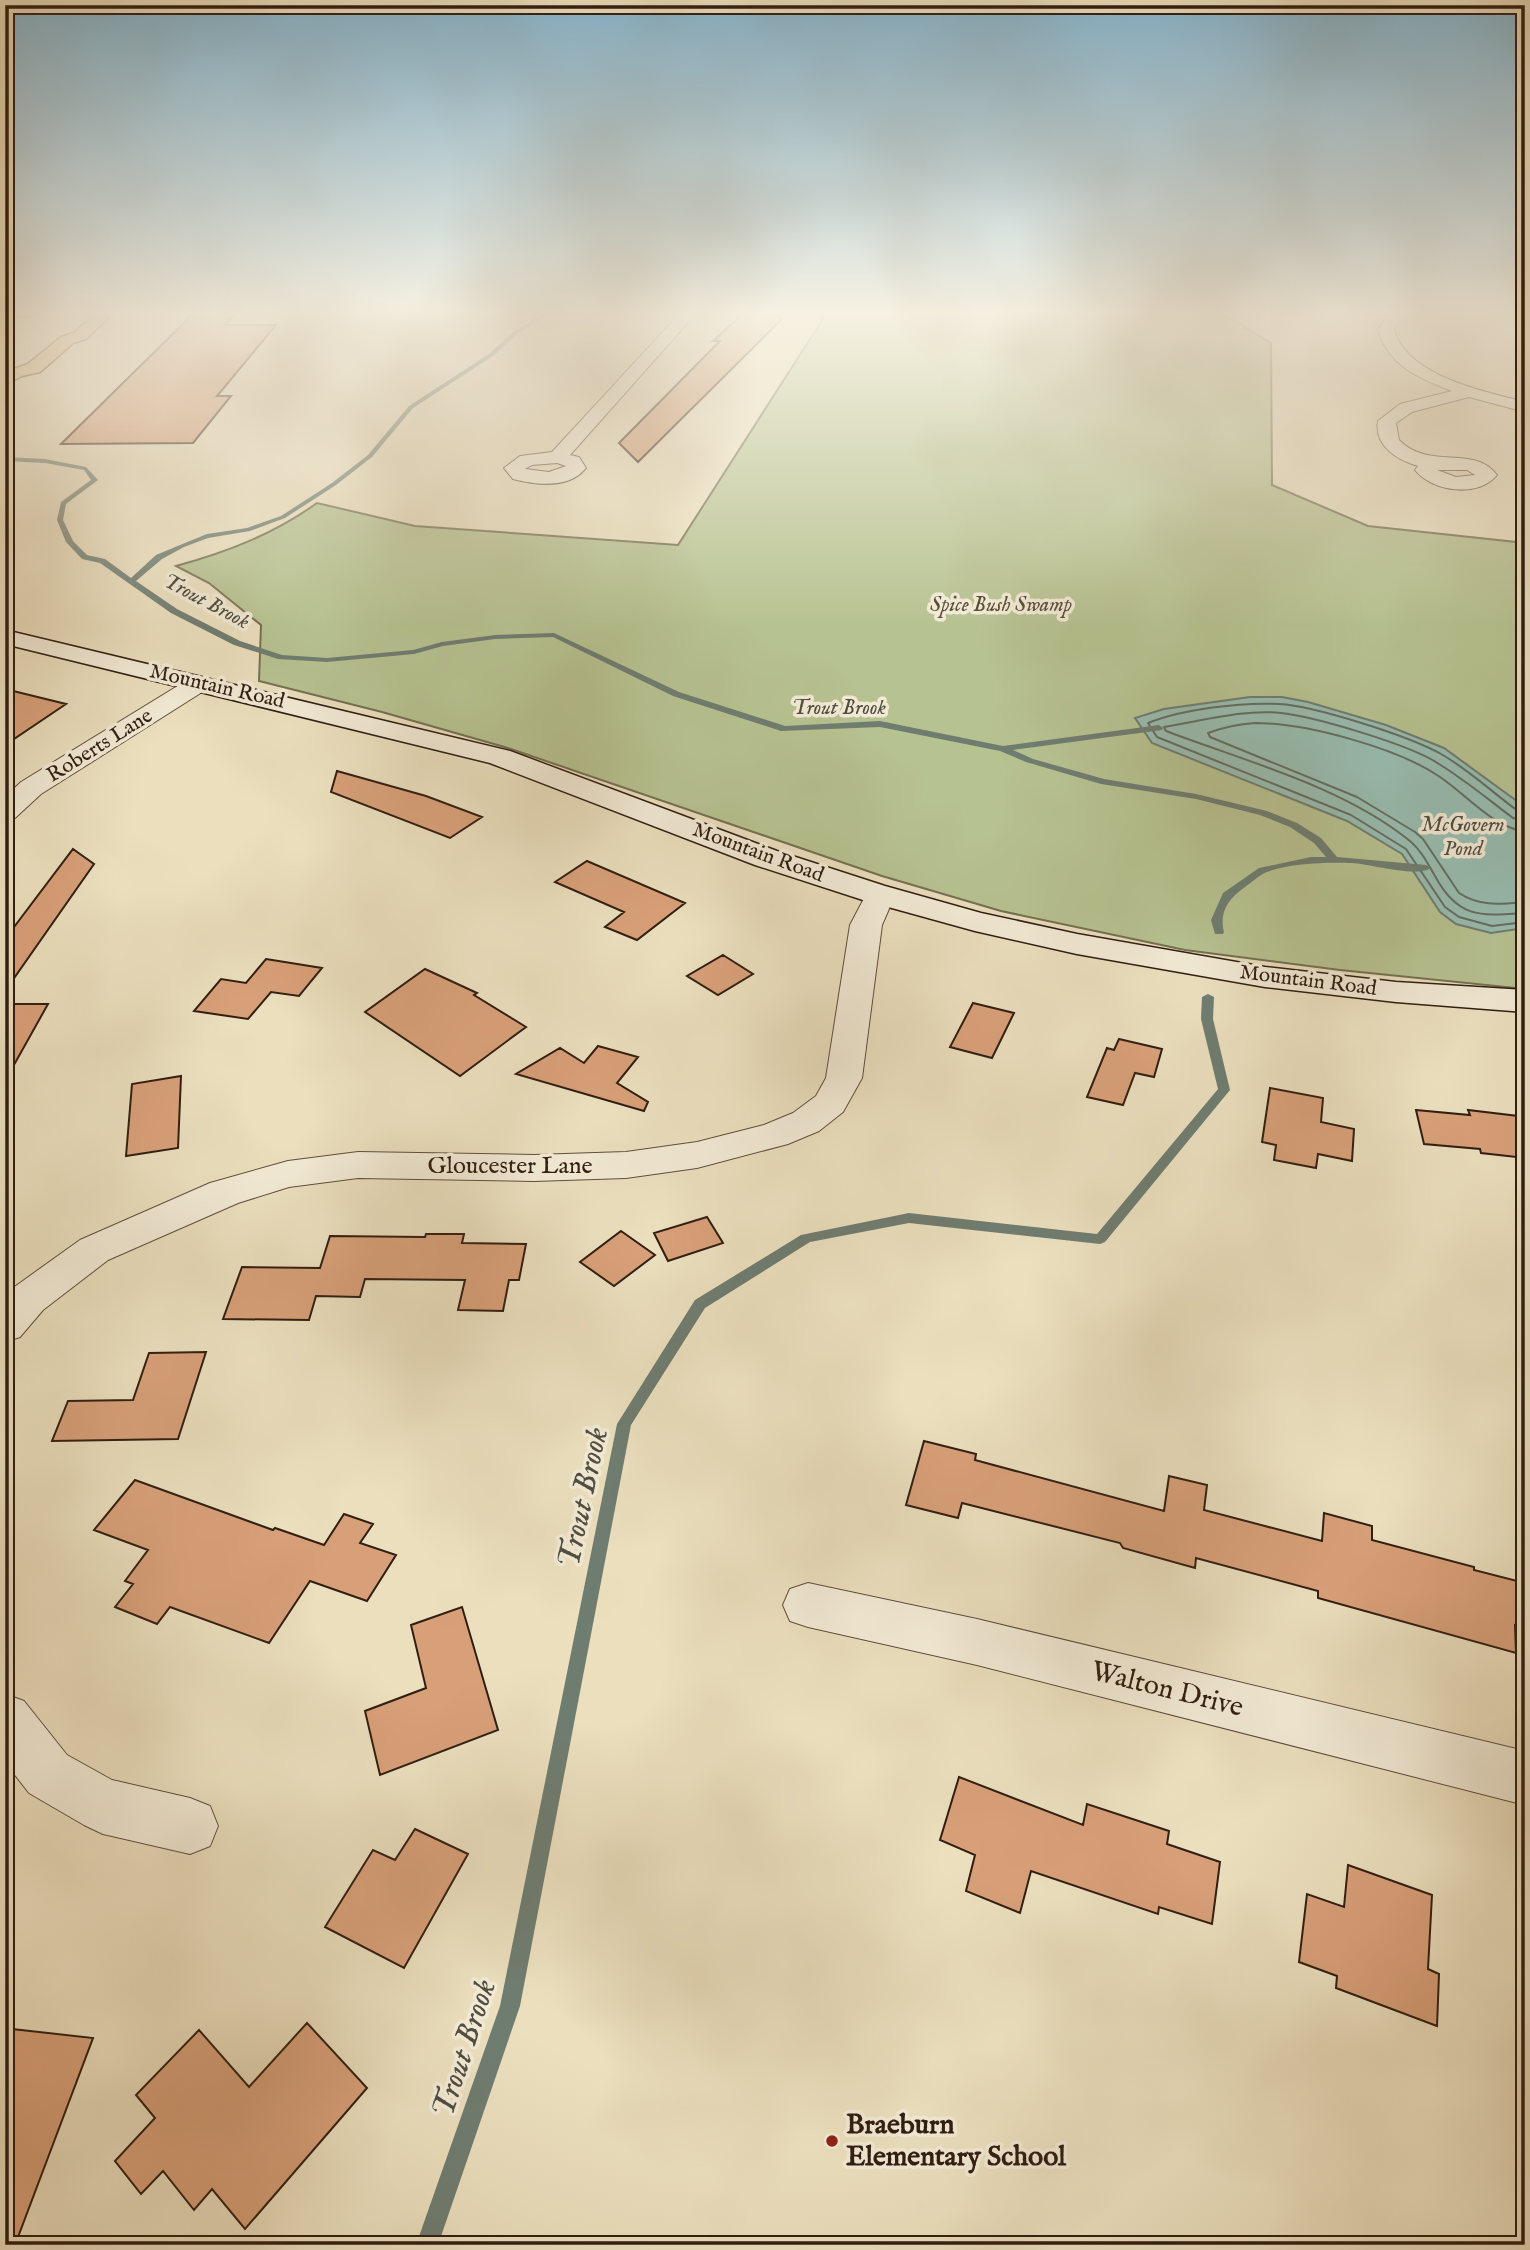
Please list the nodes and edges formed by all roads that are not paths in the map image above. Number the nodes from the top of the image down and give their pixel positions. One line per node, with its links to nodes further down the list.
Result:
1 (596, 415): 3 (street)
2 (1396, 415): 4 (street)
3 (558, 457)
4 (1430, 464)
5 (5, 637): 6 (main road, Mountain Road)
6 (198, 684): 7 (street, Roberts Lane); 8 (main road, Mountain Road)
7 (5, 812)
8 (880, 895): 9 (main road, Mountain Road); 10 (street, Gloucester Lane)
9 (1525, 1000)
10 (5, 1326)
11 (808, 1605): 13 (street, Walton Drive)
12 (5, 1719): 14 (street)
13 (1525, 1778)
14 (190, 1826)

